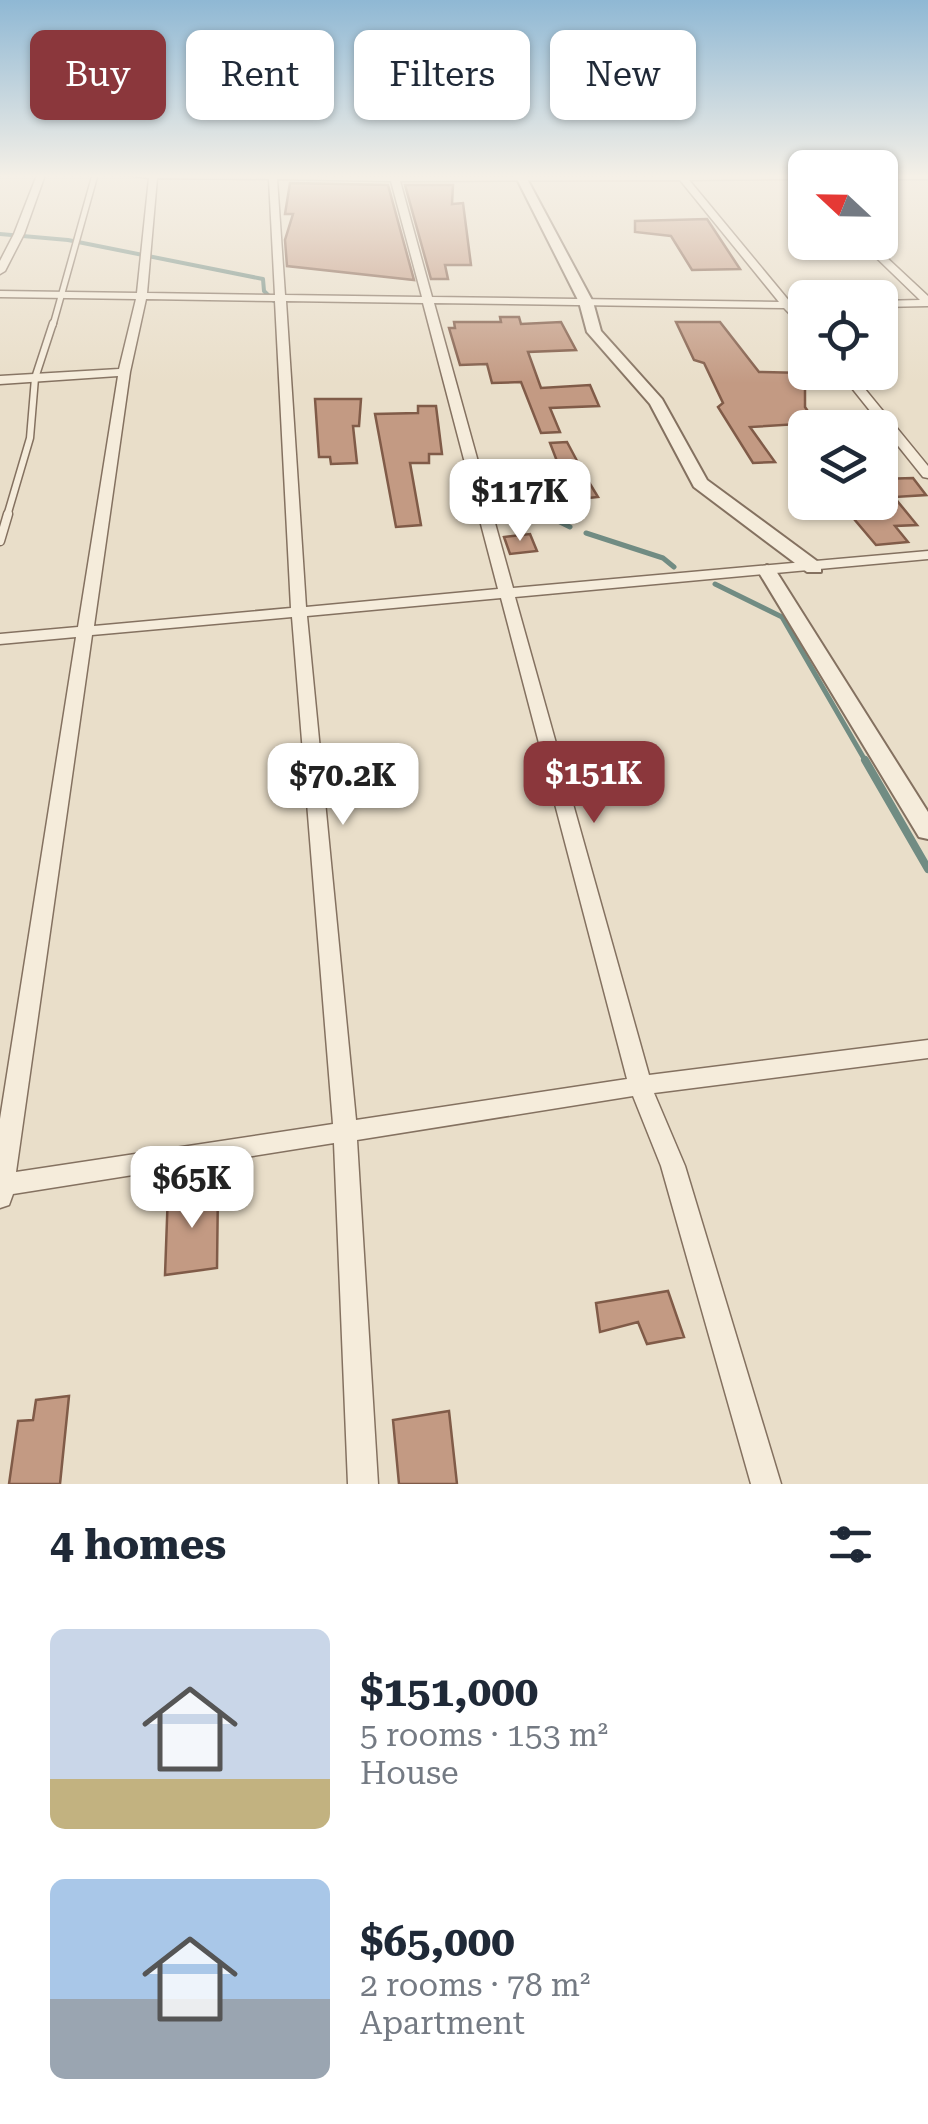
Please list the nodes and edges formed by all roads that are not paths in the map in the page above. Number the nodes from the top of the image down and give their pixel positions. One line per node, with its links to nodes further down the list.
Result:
1 (14, 244): 9 (street)
2 (76, 244): 11 (lane)
3 (147, 244): 12 (street)
4 (277, 244): 13 (street)
5 (413, 244): 14 (street)
6 (556, 244): 15 (street)
7 (737, 244): 18 (street)
8 (883, 260): 16 (street)
9 (0, 272)
10 (0, 294): 11 (street)
11 (63, 294): 12 (street); 21 (lane)
12 (142, 295): 13 (street); 20 (street)
13 (280, 298): 14 (street); 31 (street)
14 (428, 302): 15 (street); 30 (street)
15 (586, 302): 18 (street); 28 (street)
16 (928, 302): 17 (street)
17 (898, 303)
18 (786, 305): 19 (street)
19 (788, 307)
20 (124, 372): 21 (street); 32 (street)
21 (35, 378): 22 (street); 25 (lane)
22 (0, 380)
23 (859, 390): 24 (street)
24 (928, 474)
25 (4, 512): 26 (lane)
26 (0, 541)
27 (928, 555): 28 (street)
28 (814, 568): 29 (street)
29 (768, 571): 30 (street); 34 (street)
30 (504, 592): 31 (street); 36 (street)
31 (299, 612): 32 (street); 37 (street)
32 (88, 632): 33 (street); 38 (street)
33 (0, 639)
34 (928, 830)
35 (928, 1049): 36 (street)
36 (640, 1086): 37 (street); 40 (street)
37 (345, 1132): 38 (street); 39 (street)
38 (1, 1189)
39 (362, 1484)
40 (766, 1484)

